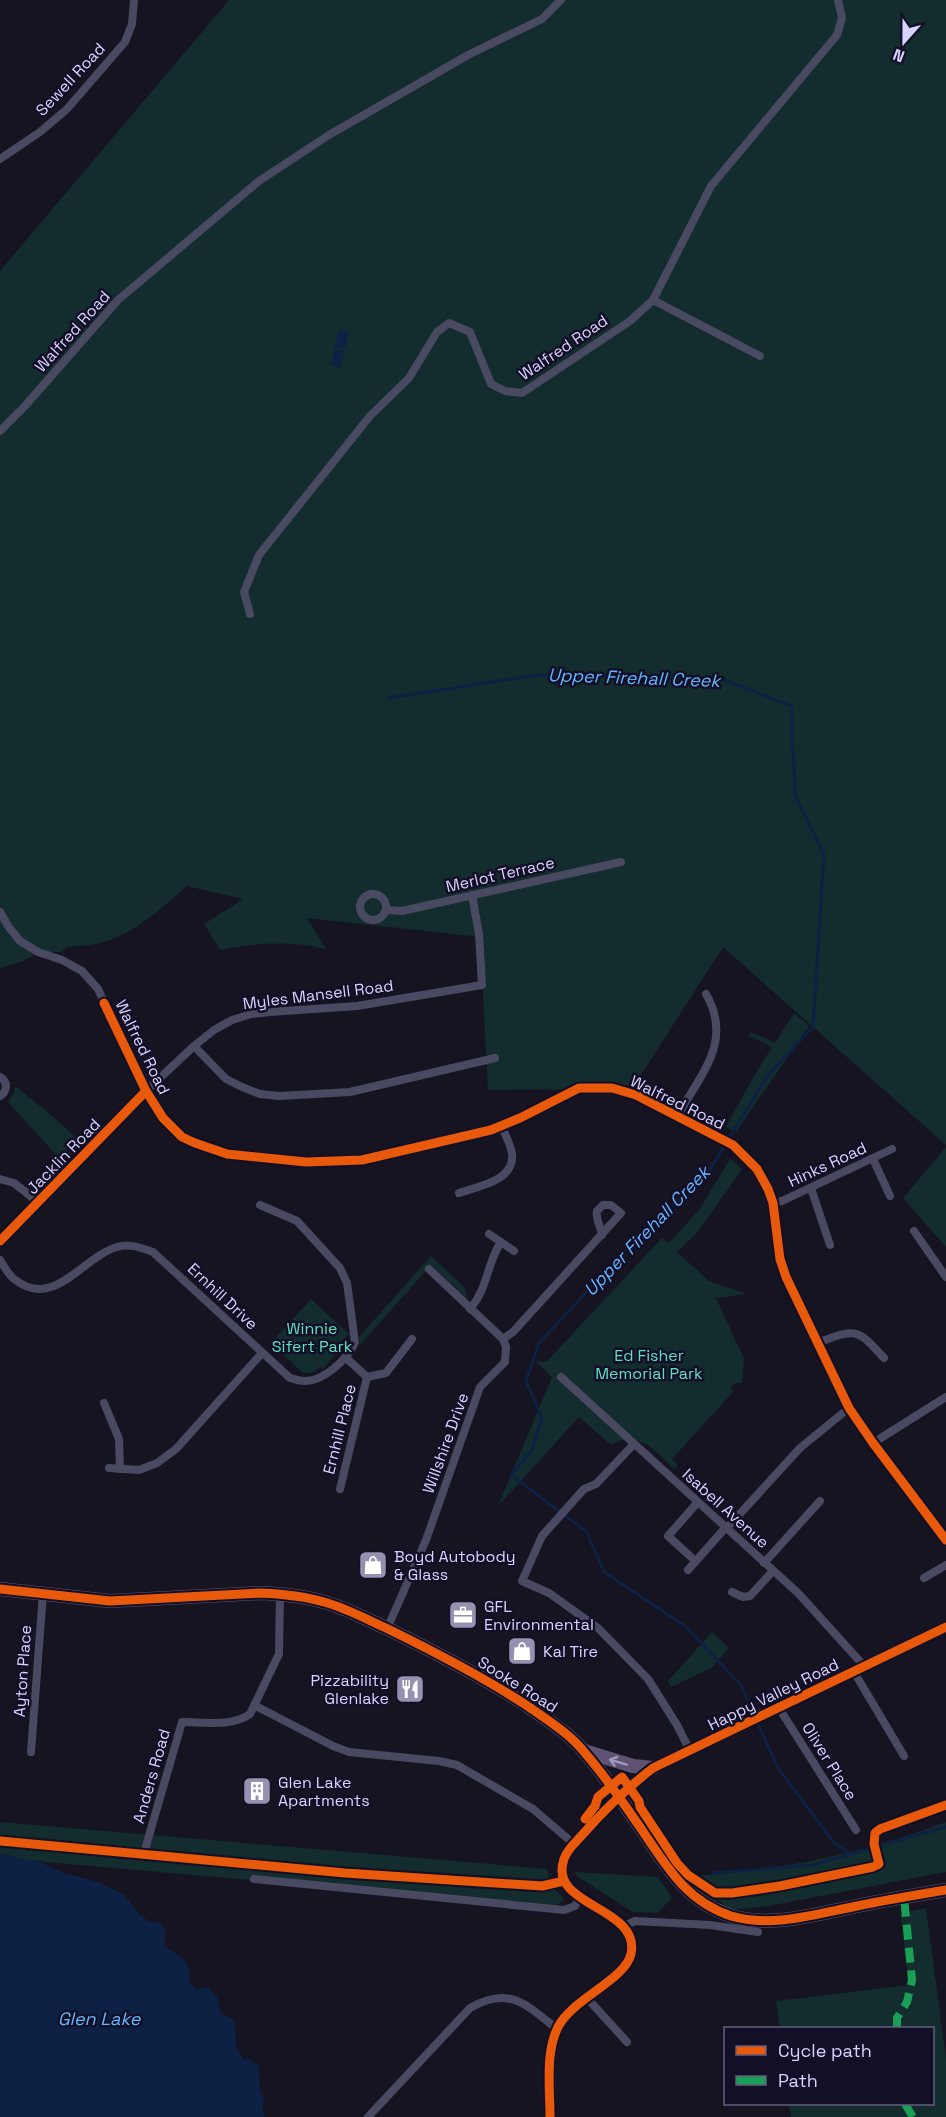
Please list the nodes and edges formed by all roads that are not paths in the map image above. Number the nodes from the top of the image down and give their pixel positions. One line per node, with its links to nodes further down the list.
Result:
1 (134, 0): 4 (street, Sewell Road)
2 (561, 0): 7 (street, Walfred Road)
3 (838, 0): 5 (street, Walfred Road)
4 (0, 159)
5 (653, 300): 6 (street); 8 (street, Walfred Road)
6 (760, 356)
7 (0, 431)
8 (250, 614)
9 (621, 862): 10 (street, Merlot Terrace)
10 (472, 895): 11 (street, Merlot Terrace); 14 (street, Myles Mansell Road)
11 (386, 910)
12 (0, 912): 17 (street, Walfred Road)
13 (706, 994): 19 (street)
14 (194, 1046): 15 (street); 17 (street, Myles Mansell Road)
15 (495, 1058)
16 (0, 1077): 18 (street)
17 (146, 1091): 20 (street, Walfred Road); 27 (street, Jacklin Road)
18 (0, 1096)
19 (678, 1116): 20 (street, Walfred Road); 28 (street, Walfred Road)
20 (502, 1126): 25 (street)
21 (892, 1149): 22 (street, Hinks Road)
22 (873, 1160): 24 (street, Hinks Road); 26 (street)
23 (0, 1179): 27 (street)
24 (811, 1188): 28 (street, Hinks Road); 35 (street)
25 (459, 1192)
26 (891, 1196)
27 (38, 1202): 33 (street, Jacklin Road)
28 (773, 1203): 43 (street, Walfred Road)
29 (260, 1204): 45 (street)
30 (914, 1232): 39 (street)
31 (489, 1234): 34 (street)
32 (602, 1235): 42 (street)
33 (0, 1241)
34 (501, 1242): 36 (street); 40 (street)
35 (830, 1245)
36 (514, 1251)
37 (0, 1260): 44 (street, Ernhill Drive)
38 (429, 1269): 40 (street)
39 (946, 1276)
40 (470, 1309): 42 (street)
41 (412, 1340): 47 (street, Ernhill Place)
42 (502, 1340): 72 (street, Willshire Drive)
43 (818, 1343): 46 (street); 51 (street, Walfred Road)
44 (262, 1353): 45 (street, Ernhill Drive); 55 (street)
45 (345, 1357): 47 (street, Ernhill Place)
46 (884, 1358)
47 (368, 1377): 56 (street, Ernhill Place)
48 (561, 1377): 53 (street, Isabell Avenue)
49 (946, 1397): 52 (street)
50 (104, 1403): 55 (street)
51 (849, 1408): 52 (street, Walfred Road); 59 (street)
52 (873, 1443): 60 (street, Walfred Road)
53 (634, 1444): 58 (street, Isabell Avenue); 77 (street)
54 (109, 1468): 55 (street)
55 (120, 1469)
56 (340, 1489)
57 (820, 1501): 62 (street)
58 (698, 1502): 59 (street, Isabell Avenue); 61 (street)
59 (727, 1528): 62 (street, Isabell Avenue); 64 (street)
60 (946, 1540)
61 (691, 1557)
62 (764, 1563): 65 (street, Isabell Avenue)
63 (946, 1565): 66 (street)
64 (688, 1570)
65 (773, 1571): 68 (street); 73 (street, Isabell Avenue)
66 (924, 1578)
67 (0, 1589): 69 (main road, Sooke Road)
68 (732, 1592)
69 (43, 1593): 70 (main road, Sooke Road); 78 (street, Ayton Place)
70 (280, 1594): 72 (main road, Sooke Road); 74 (street, Anders Road)
71 (946, 1627): 73 (street, Happy Valley Road)
72 (387, 1629): 76 (main road, Sooke Road)
73 (859, 1669): 75 (street, Happy Valley Road); 79 (street, Isabell Avenue)
74 (254, 1705): 83 (street); 84 (street, Anders Road)
75 (779, 1708): 77 (street, Happy Valley Road); 82 (street, Oliver Place)
76 (584, 1751): 80 (main road, one-way to 76); 81 (main road, Sooke Road)
77 (690, 1751): 80 (street, Happy Valley Road)
78 (31, 1752)
79 (904, 1756)
80 (653, 1768): 81 (street, Happy Valley Road)
81 (618, 1796): 83 (street, Happy Valley Road); 86 (main road, Sooke Road)
82 (856, 1830)
83 (574, 1844): 87 (street, Happy Valley Road)
84 (144, 1853)
85 (254, 1879): 87 (street)
86 (946, 1890)
87 (580, 1897): 88 (street)
88 (624, 1926): 89 (street); 90 (street)
89 (758, 1932)
90 (586, 1997): 91 (street); 92 (street)
91 (557, 2029): 93 (street); 94 (street)
92 (627, 2042)
93 (368, 2117)
94 (550, 2117)

